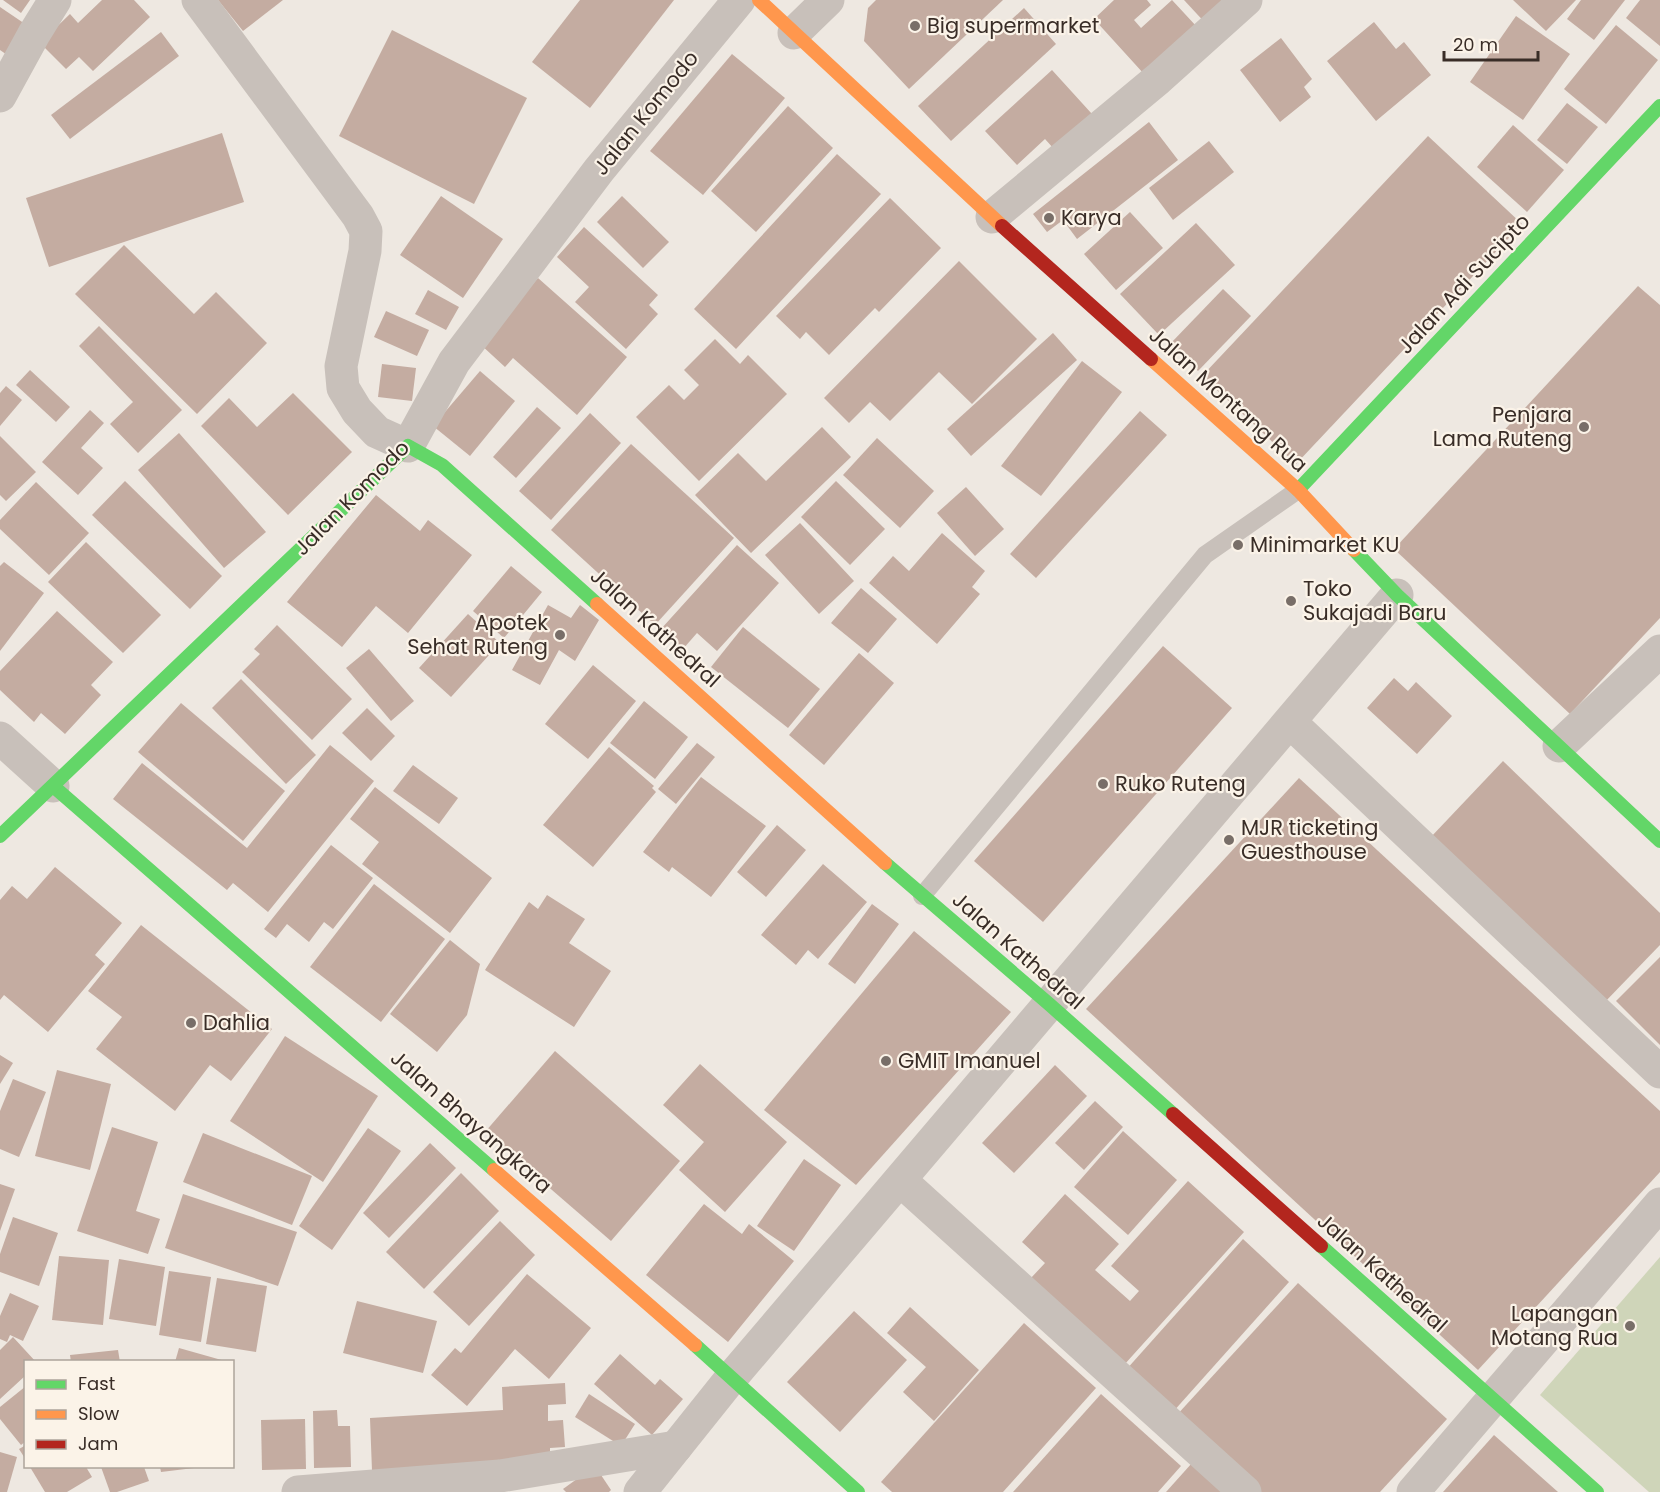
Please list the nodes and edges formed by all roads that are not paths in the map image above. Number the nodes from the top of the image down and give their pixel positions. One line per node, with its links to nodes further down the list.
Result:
1 (55, 0): 8 (street)
2 (198, 0): 11 (street)
3 (739, 0): 11 (street, Jalan Komodo)
4 (759, 0): 7 (main road, Jalan Montang Rua)
5 (828, 0): 7 (street)
6 (1246, 0): 10 (street)
7 (794, 33): 10 (main road, Jalan Montang Rua)
8 (0, 96)
9 (1660, 106): 12 (main road, Jalan Adi Sucipto)
10 (992, 217): 12 (main road, Jalan Montang Rua)
11 (408, 446): 18 (main road, Jalan Komodo); 21 (main road, Jalan Kathedral)
12 (1298, 490): 13 (main road, Jalan Montang Rua); 21 (lane)
13 (1397, 596): 15 (street); 17 (main road, Jalan Montang Rua)
14 (1660, 651): 17 (street)
15 (1290, 722): 22 (street); 23 (street)
16 (0, 738): 18 (street)
17 (1559, 746): 20 (main road, Jalan Montang Rua)
18 (53, 786): 19 (main road, Jalan Komodo); 26 (main road, Jalan Bhayangkara)
19 (0, 836)
20 (1660, 841)
21 (922, 896): 22 (main road, Jalan Kathedral)
22 (1049, 1004): 24 (street); 27 (main road, Jalan Kathedral)
23 (1660, 1072)
24 (900, 1180): 26 (street); 32 (street)
25 (1660, 1204): 27 (street)
26 (732, 1377): 28 (street); 31 (main road, Jalan Bhayangkara)
27 (1493, 1399): 33 (street); 34 (main road, Jalan Kathedral)
28 (676, 1447): 29 (street); 30 (street)
29 (298, 1492)
30 (640, 1492)
31 (858, 1492)
32 (1245, 1492)
33 (1413, 1492)
34 (1597, 1492)

